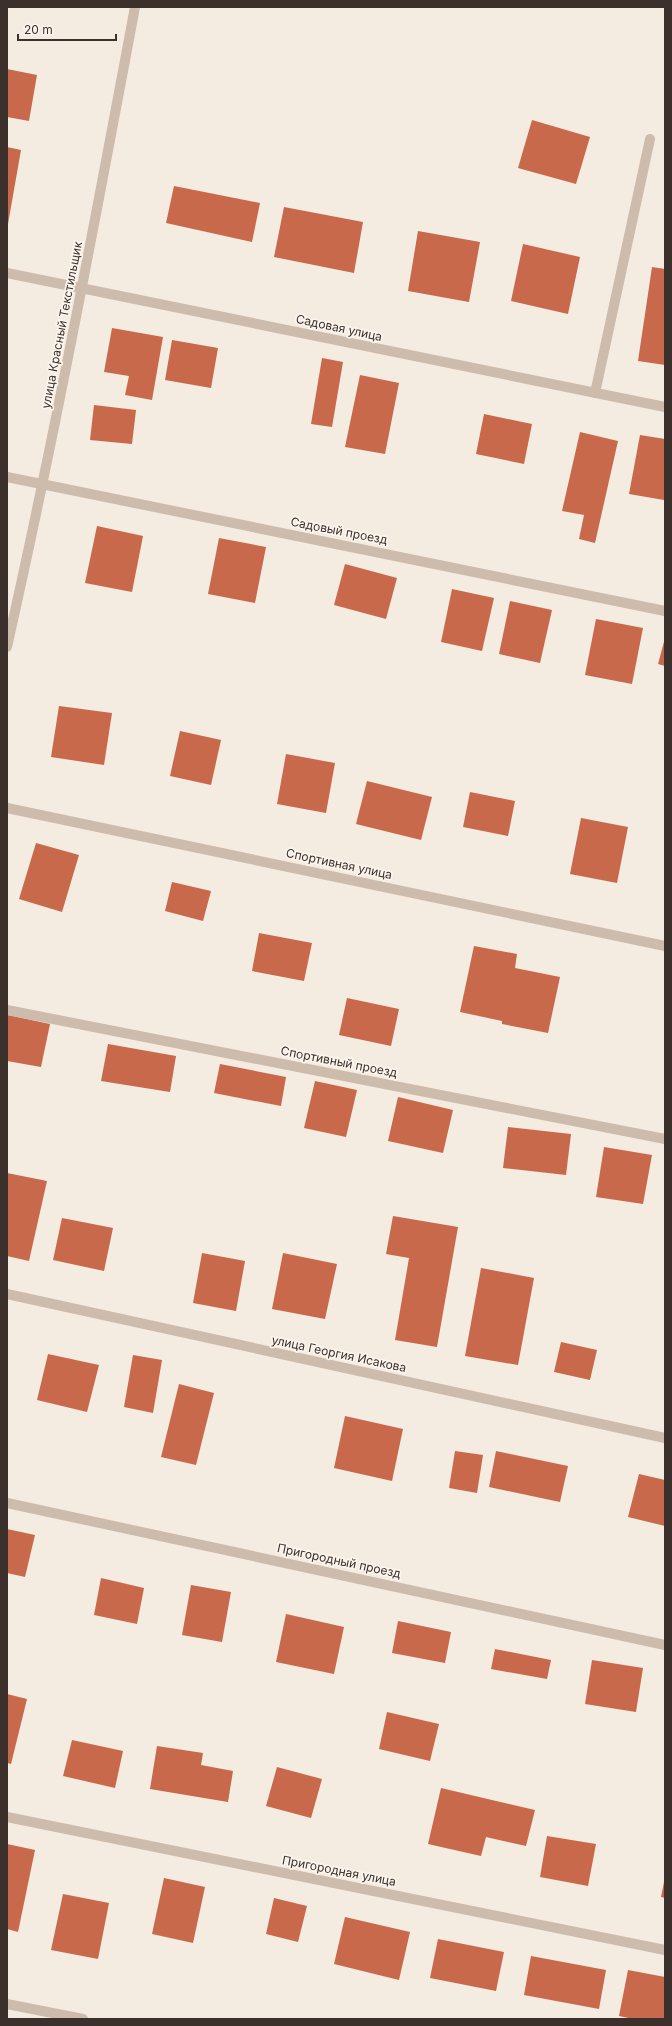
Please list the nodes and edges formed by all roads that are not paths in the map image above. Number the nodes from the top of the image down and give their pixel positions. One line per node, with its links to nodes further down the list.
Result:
1 (135, 7): 4 (street, улица Красный Текстильщик)
2 (650, 139): 5 (street)
3 (7, 273): 4 (street, Садовая улица)
4 (83, 289): 5 (street, Садовая улица); 8 (street, улица Красный Текстильщик)
5 (595, 393): 6 (street, Садовая улица)
6 (665, 407)
7 (7, 477): 8 (street, Садовый проезд)
8 (44, 485): 9 (street, Садовый проезд); 10 (street, улица Красный Текстильщик)
9 (665, 611)
10 (7, 647)
11 (7, 808): 12 (street, Спортивная улица)
12 (665, 946)
13 (7, 1010): 14 (street, Спортивный проезд)
14 (665, 1139)
15 (7, 1294): 16 (street, улица Георгия Исакова)
16 (665, 1438)
17 (7, 1503): 18 (street, Пригородный проезд)
18 (665, 1644)
19 (7, 1817): 20 (street, Пригородная улица)
20 (665, 1950)
21 (7, 2004): 22 (street)
22 (83, 2019)

